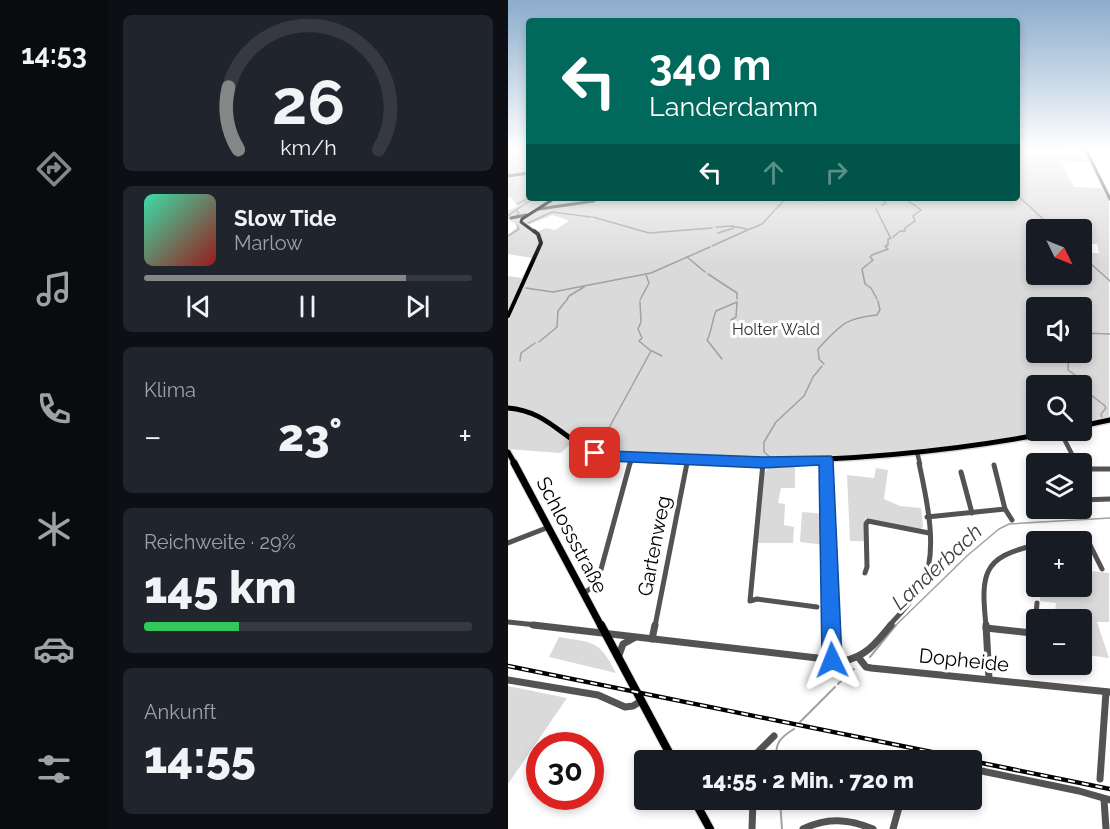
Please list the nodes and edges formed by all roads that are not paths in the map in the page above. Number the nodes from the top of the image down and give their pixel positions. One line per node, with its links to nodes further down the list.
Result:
1 (551, 201): 3 (main road)
2 (594, 201): 3 (street)
3 (539, 209): 4 (main road)
4 (526, 215): 5 (street); 6 (main road)
5 (509, 218): 6 (street)
6 (521, 221): 7 (main road)
7 (508, 316)
8 (508, 408): 14 (main road)
9 (1107, 421): 10 (main road)
10 (1092, 424)
11 (1026, 438): 13 (main road)
12 (508, 452): 29 (main road, Schlossstraße)
13 (917, 452): 16 (main road); 27 (street)
14 (632, 457): 15 (main road); 36 (street)
15 (688, 459): 17 (main road); 43 (street, Gartenweg)
16 (826, 460): 17 (main road); 45 (street)
17 (763, 462): 38 (street)
18 (994, 465): 25 (street)
19 (1092, 469): 20 (street)
20 (1108, 469): 22 (street)
21 (961, 472): 26 (street)
22 (1110, 476)
23 (1110, 499): 24 (street)
24 (1092, 500)
25 (1005, 509): 26 (street); 28 (street)
26 (972, 513): 27 (street)
27 (927, 518): 30 (street)
28 (1012, 520)
29 (549, 527): 31 (street); 36 (main road, Schlossstraße)
30 (929, 533): 35 (street); 44 (street)
31 (508, 543)
32 (1026, 548): 40 (street)
33 (1092, 549): 34 (street)
34 (1102, 569)
35 (865, 573)
36 (584, 593): 41 (main road, Schlossstraße)
37 (1037, 603): 40 (street)
38 (817, 607)
39 (508, 622): 41 (street)
40 (986, 628): 47 (street)
41 (604, 634): 42 (street); 46 (main road, Schlossstraße)
42 (635, 638): 43 (street); 46 (street)
43 (652, 639): 45 (street)
44 (859, 658): 45 (street); 47 (street, Dopheide)
45 (832, 660)
46 (619, 661): 50 (main road, Schlossstraße)
47 (989, 679): 49 (street, Dopheide)
48 (508, 680): 50 (street)
49 (1108, 692): 55 (street, Dopheide)
50 (641, 701): 52 (main road)
51 (774, 736): 53 (street)
52 (668, 750)
53 (759, 750)
54 (982, 771): 56 (street)
55 (1100, 778)
56 (1107, 800): 65 (street)
57 (700, 810): 60 (main road)
58 (753, 810): 61 (street)
59 (898, 810): 64 (street)
60 (710, 829)
61 (752, 829)
62 (803, 829): 63 (street)
63 (873, 829)
64 (893, 829)
65 (1106, 829)

